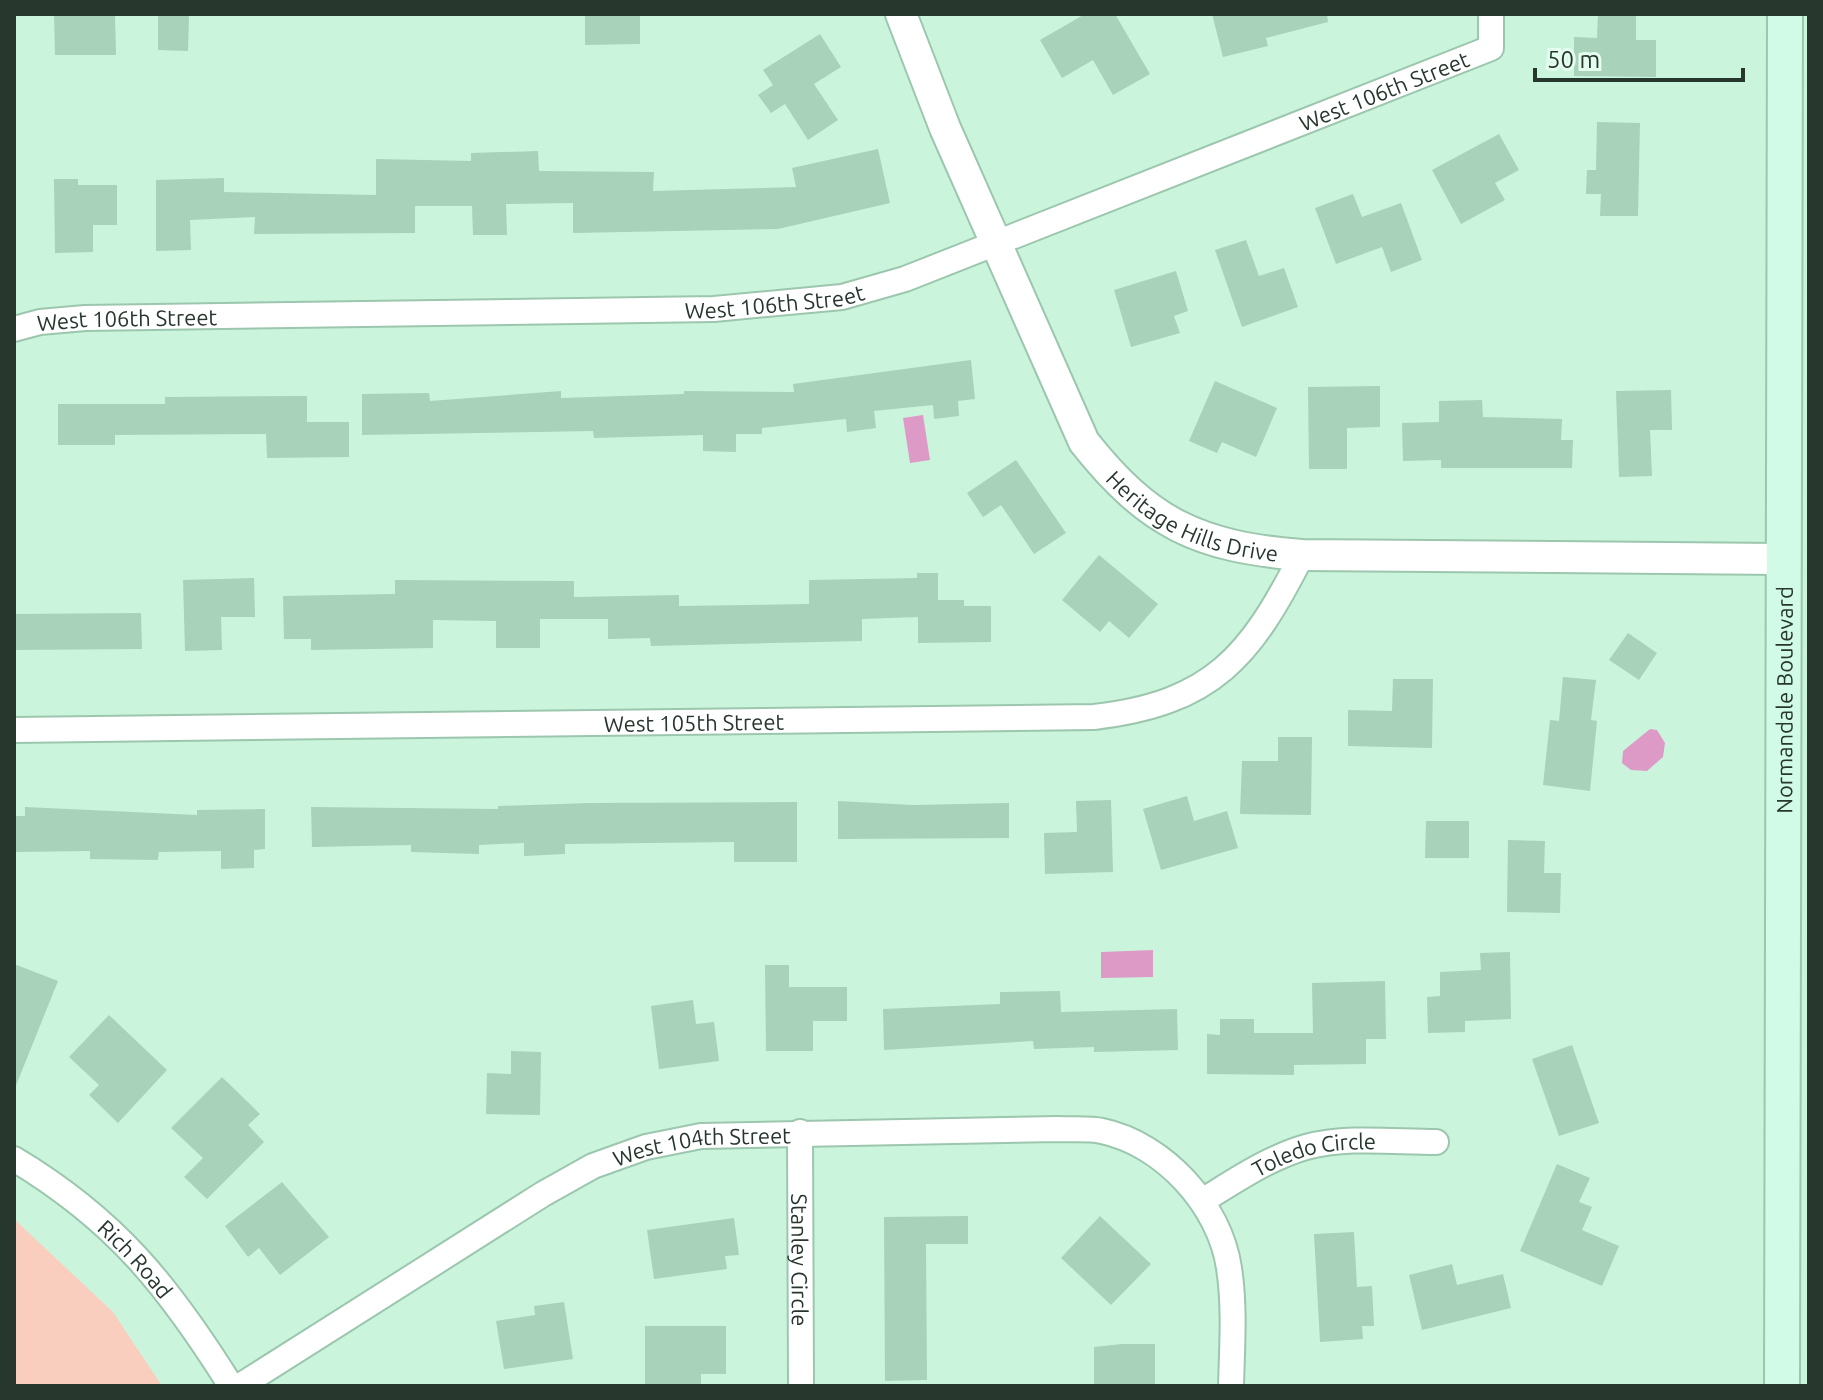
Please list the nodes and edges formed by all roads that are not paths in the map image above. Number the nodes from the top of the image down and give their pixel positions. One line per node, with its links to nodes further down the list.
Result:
1 (901, 14): 5 (street, Heritage Hills Drive)
2 (1491, 14): 5 (street, West 106th Street)
3 (1785, 14): 4 (main road, Normandale Boulevard)
4 (1797, 150): 8 (main road, Normandale Boulevard)
5 (995, 243): 6 (street, West 106th Street); 7 (street, Heritage Hills Drive)
6 (14, 329)
7 (1302, 555): 8 (street, Heritage Hills Drive); 9 (street, West 105th Street)
8 (1785, 559): 18 (main road, Normandale Boulevard)
9 (14, 730)
10 (800, 1132): 13 (street, West 104th Street); 15 (street, West 104th Street); 16 (street, Stanley Circle)
11 (1436, 1142): 13 (street, Toledo Circle)
12 (14, 1159): 14 (street, Rich Road)
13 (1202, 1201): 17 (street, West 104th Street)
14 (231, 1386)
15 (240, 1386)
16 (801, 1386)
17 (1231, 1386)
18 (1782, 1386)

